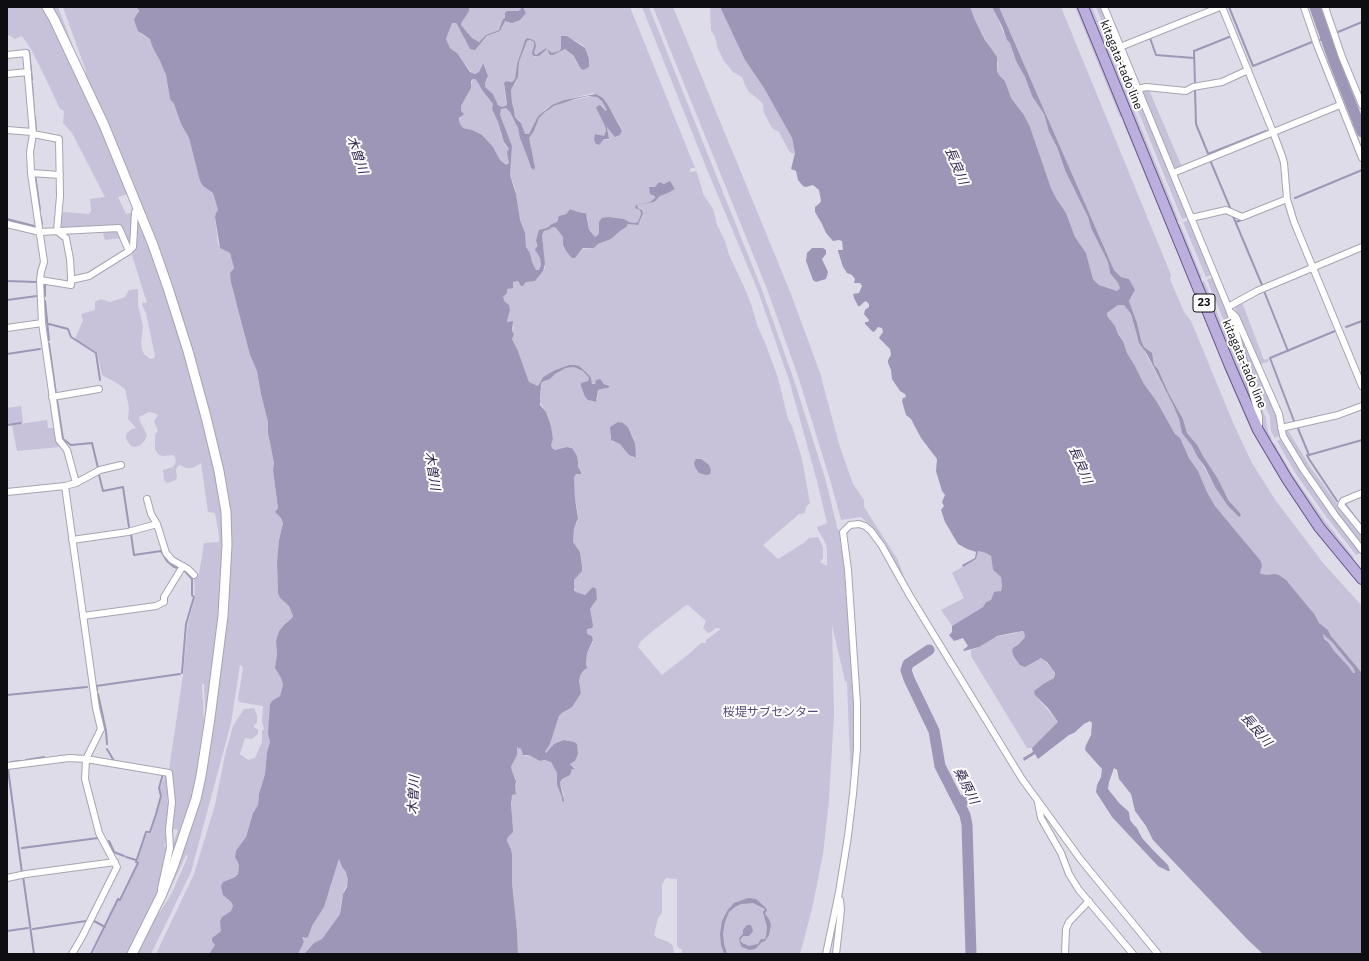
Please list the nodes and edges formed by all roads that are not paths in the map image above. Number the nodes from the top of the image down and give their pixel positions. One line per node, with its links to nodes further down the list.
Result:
1 (47, 7): 24 (street)
2 (1083, 7): 42 (main road, kitagata-tado line / 23)
3 (1104, 7): 7 (street)
4 (1221, 7): 7 (street); 9 (street)
5 (1304, 7): 14 (street)
6 (1325, 7): 13 (street)
7 (1120, 47): 12 (street)
8 (7, 55): 10 (street)
9 (1248, 70): 12 (street); 17 (street)
10 (28, 72): 11 (street); 18 (street)
11 (7, 74)
12 (1138, 89): 21 (street)
13 (1361, 97): 15 (street)
14 (1340, 105): 17 (street); 19 (street)
15 (1362, 105)
16 (7, 130): 18 (street)
17 (1273, 132): 21 (street); 23 (street)
18 (33, 133): 20 (street); 22 (street)
19 (1362, 158)
20 (31, 173): 22 (street); 28 (street)
21 (1173, 173): 25 (street)
22 (60, 175): 27 (street)
23 (1287, 199): 25 (street); 31 (street)
24 (138, 208): 30 (street); 63 (street)
25 (1191, 218): 34 (street)
26 (7, 224): 28 (street)
27 (57, 230): 28 (street); 30 (street); 33 (street)
28 (40, 232): 32 (street)
29 (1362, 247): 31 (street)
30 (129, 251): 33 (street)
31 (1313, 267): 34 (street); 37 (street)
32 (40, 280): 33 (street); 35 (street)
33 (71, 280)
34 (1228, 307): 41 (street); 42 (street)
35 (42, 323): 36 (street); 39 (street)
36 (7, 328)
37 (1362, 386)
38 (99, 389): 39 (street)
39 (52, 397): 44 (street)
40 (1362, 406): 41 (street)
41 (1281, 428): 52 (street)
42 (1258, 430): 55 (main road, kitagata-tado line / 23)
43 (121, 465): 44 (street)
44 (76, 483): 45 (street)
45 (65, 486): 46 (street); 51 (street)
46 (7, 492)
47 (1362, 493): 50 (street)
48 (147, 499): 49 (street)
49 (157, 524): 51 (street); 53 (street)
50 (1362, 531)
51 (72, 540): 56 (street)
52 (1362, 550)
53 (183, 566): 54 (street); 56 (street)
54 (194, 575)
55 (1362, 579)
56 (83, 616): 57 (street)
57 (86, 759): 58 (street); 60 (street); 63 (street)
58 (7, 766)
59 (1038, 801): 62 (street); 64 (street); 71 (street)
60 (115, 862): 61 (street); 65 (street)
61 (7, 878)
62 (839, 892): 67 (street); 68 (street)
63 (161, 896): 66 (street)
64 (1089, 901): 69 (street); 70 (street)
65 (72, 954)
66 (132, 954)
67 (826, 954)
68 (836, 954)
69 (1065, 954)
70 (1134, 954)
71 (1158, 954)

